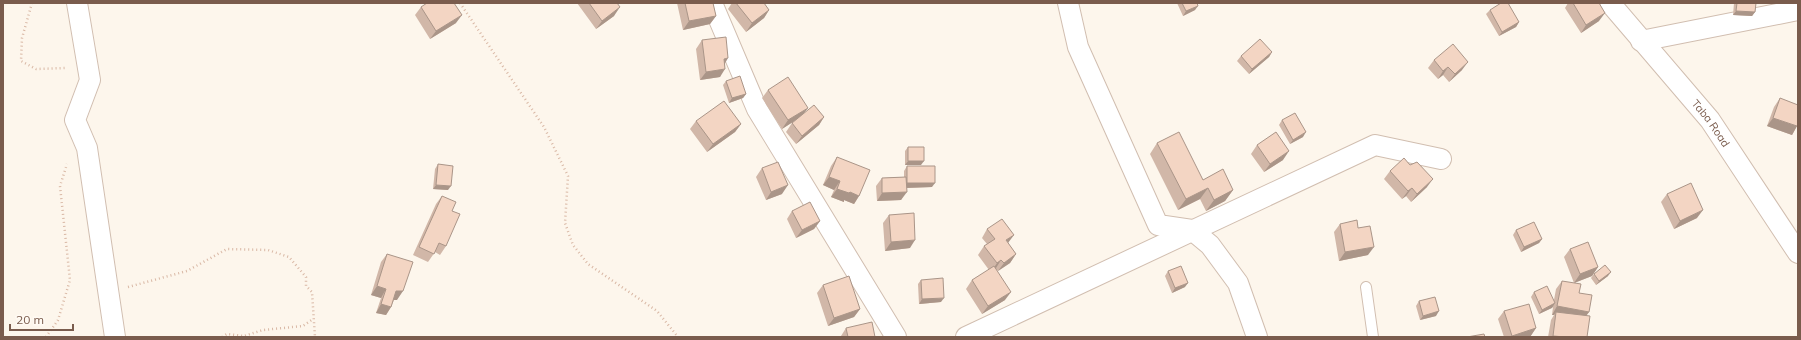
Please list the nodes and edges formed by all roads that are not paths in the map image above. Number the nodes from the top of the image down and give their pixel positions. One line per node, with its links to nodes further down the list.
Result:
1 (77, 3): 11 (street)
2 (712, 3): 12 (street)
3 (1068, 3): 8 (street)
4 (1610, 3): 6 (street, Taba Road)
5 (1798, 10): 6 (street)
6 (1641, 41): 9 (street, Taba Road)
7 (1442, 159): 8 (street)
8 (1192, 230): 13 (street); 14 (street)
9 (1798, 254)
10 (1366, 287): 15 (lane)
11 (115, 337)
12 (896, 337)
13 (966, 337)
14 (1257, 337)
15 (1373, 337)

